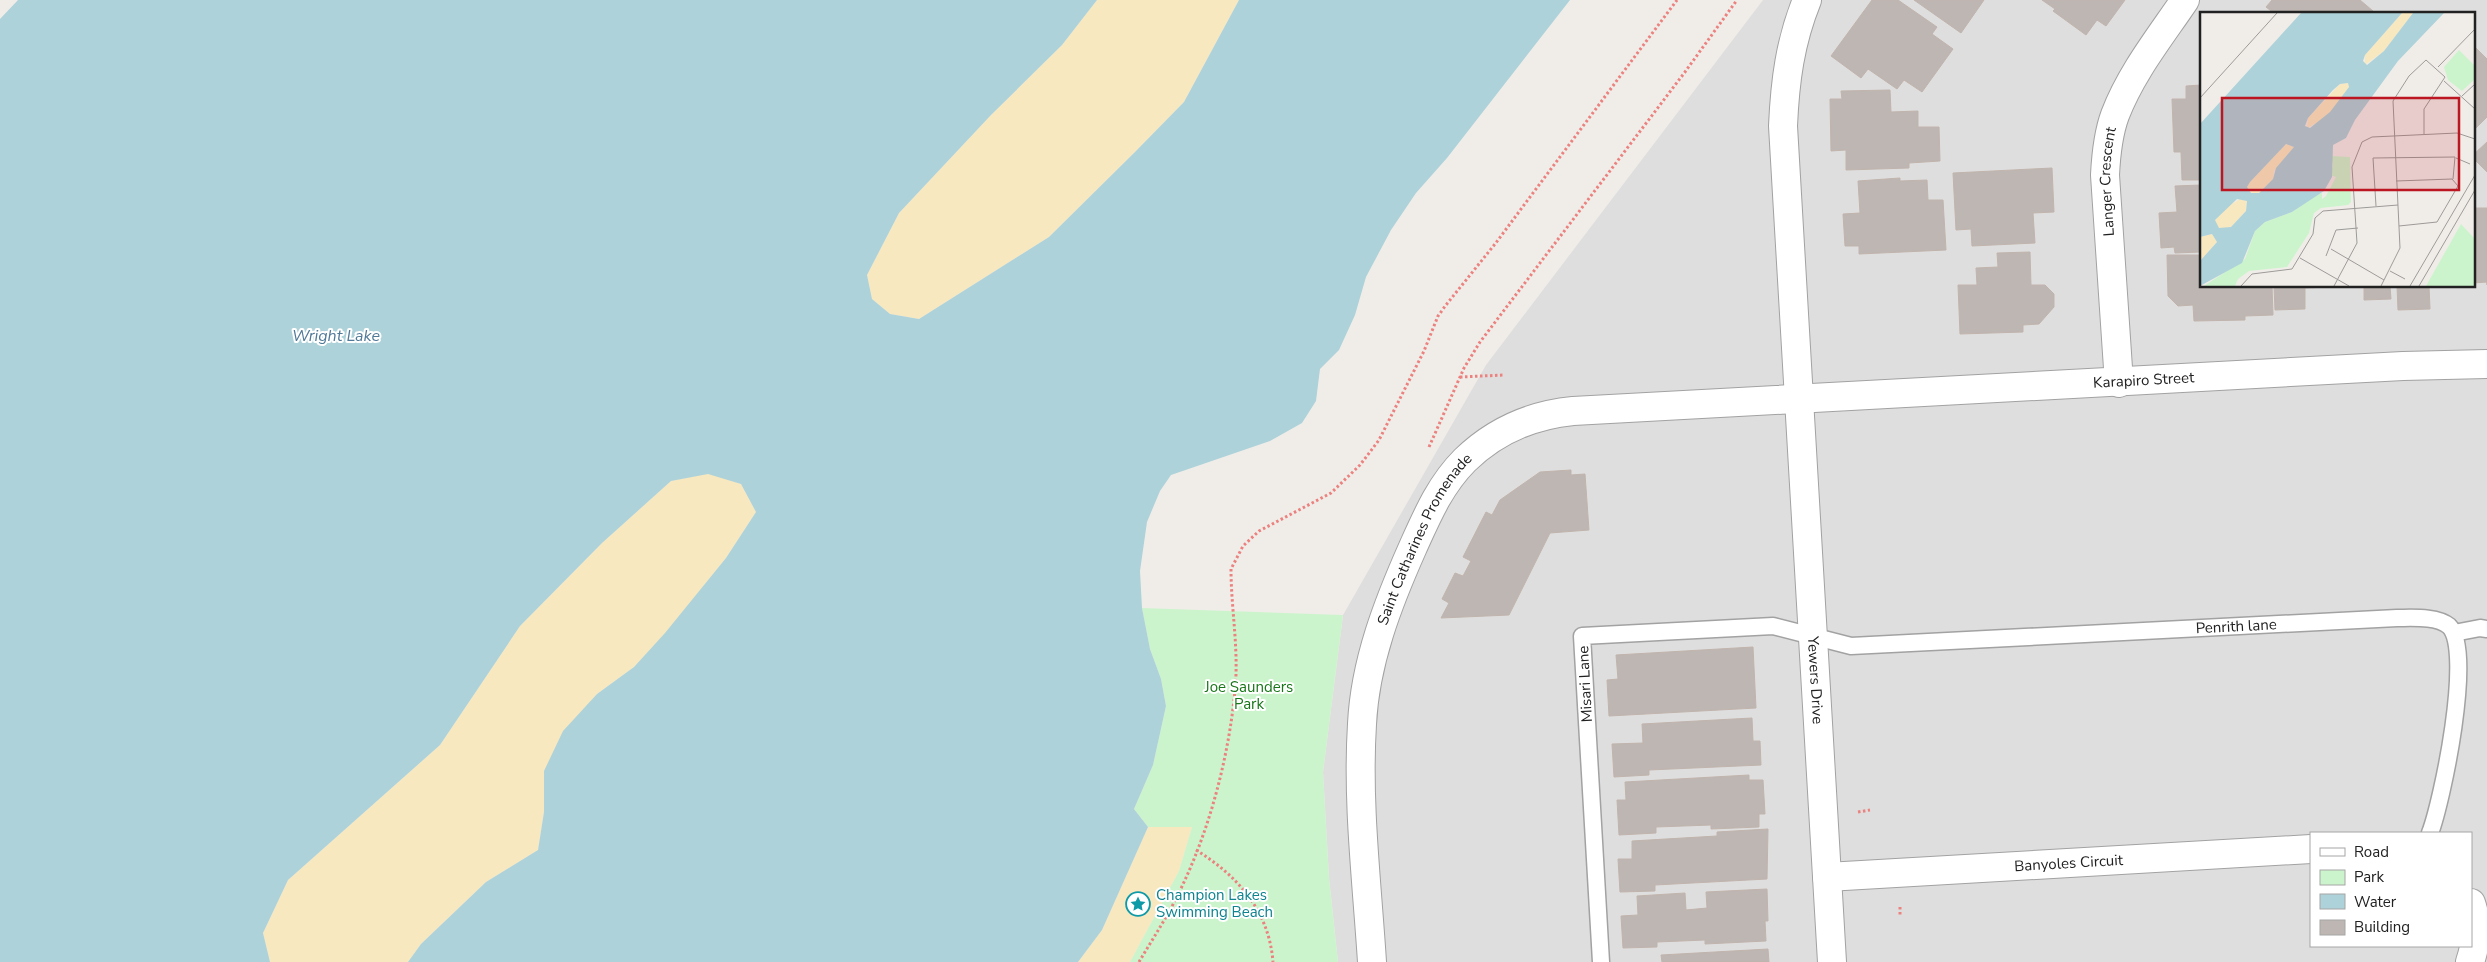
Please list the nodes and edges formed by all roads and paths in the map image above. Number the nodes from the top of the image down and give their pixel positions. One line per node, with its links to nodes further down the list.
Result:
1 (1677, 0): 16 (path)
2 (1737, 0): 7 (path)
3 (1807, 0): 9 (street)
4 (2185, 0): 8 (street, Langer Crescent)
5 (2487, 364): 8 (street, Karapiro Street)
6 (1504, 375): 7 (path)
7 (1460, 377): 10 (path)
8 (2120, 383): 9 (street, Karapiro Street)
9 (1798, 398): 13 (street, Yewers Drive); 21 (street, Saint Catharines Promenade)
10 (1428, 448)
11 (2487, 628): 12 (lane)
12 (2454, 633): 13 (lane, Penrith lane); 14 (lane)
13 (1812, 637): 17 (street, Yewers Drive); 22 (lane, Misari Lane)
14 (2430, 832)
15 (2310, 849): 17 (street, Banyoles Circuit)
16 (1196, 850): 19 (path); 20 (path)
17 (1827, 877): 23 (street, Yewers Drive)
18 (2472, 907): 24 (street)
19 (1139, 962)
20 (1272, 962)
21 (1372, 962)
22 (1601, 962)
23 (1832, 962)
24 (2470, 962)

